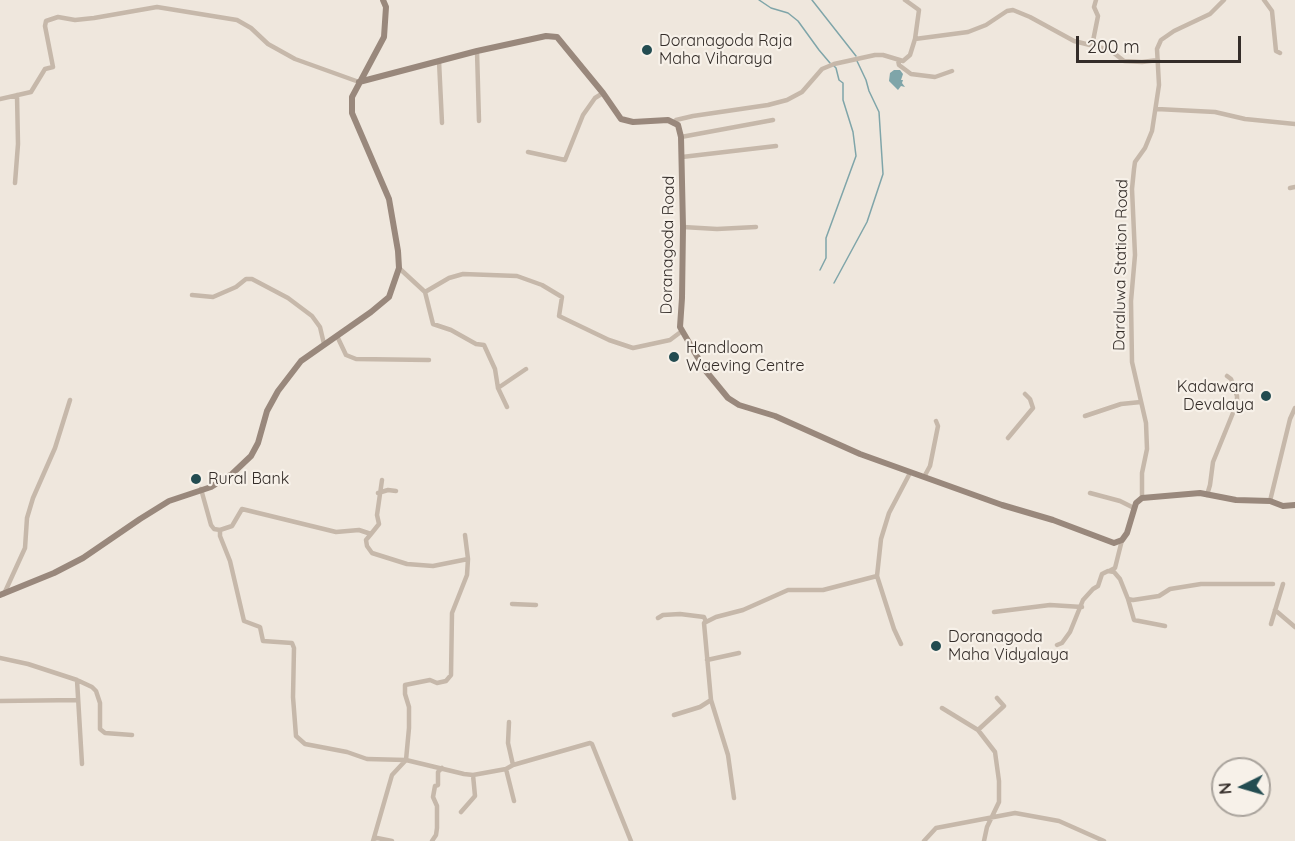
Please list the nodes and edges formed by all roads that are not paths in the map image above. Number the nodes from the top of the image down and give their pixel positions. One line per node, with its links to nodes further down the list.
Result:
1 (157, 0): 8 (street)
2 (383, 0): 17 (street)
3 (905, 0): 7 (street)
4 (1096, 0): 10 (street)
5 (1224, 0): 14 (street, Daraluwa Station Road)
6 (1264, 0): 12 (street)
7 (915, 3): 9 (street)
8 (157, 7): 17 (street); 19 (street)
9 (915, 39): 10 (street); 13 (street)
10 (1092, 46): 14 (street)
11 (477, 51): 15 (street); 18 (street); 23 (street)
12 (1280, 53)
13 (898, 60): 16 (street); 25 (street)
14 (1158, 60): 21 (street, Daraluwa Station Road)
15 (439, 61): 17 (street); 24 (street)
16 (952, 71)
17 (359, 82): 34 (street)
18 (603, 93): 25 (street); 29 (street)
19 (17, 95): 20 (street); 31 (street)
20 (0, 99)
21 (1156, 109): 26 (street); 46 (street, Daraluwa Station Road)
22 (773, 120): 27 (street)
23 (479, 121)
24 (442, 123)
25 (673, 123): 27 (street, Doranagoda Road)
26 (1295, 124)
27 (681, 137): 30 (street, Doranagoda Road)
28 (776, 146): 30 (street)
29 (528, 152)
30 (682, 157): 32 (street, Doranagoda Road)
31 (15, 183)
32 (683, 227): 33 (street); 37 (street, Doranagoda Road)
33 (756, 227)
34 (399, 268): 35 (street); 38 (street)
35 (425, 292): 37 (street); 43 (street)
36 (192, 296): 39 (street)
37 (682, 331): 52 (street, Doranagoda Road)
38 (337, 336): 39 (street); 40 (street)
39 (324, 344): 55 (street)
40 (429, 360)
41 (526, 369): 43 (street)
42 (1227, 376): 59 (street)
43 (498, 388): 47 (street)
44 (1025, 394): 51 (street)
45 (70, 400): 73 (street)
46 (1141, 402): 49 (street); 60 (street, Daraluwa Station Road)
47 (507, 407)
48 (1295, 408): 61 (street)
49 (1085, 416)
50 (936, 421): 53 (street)
51 (1008, 438)
52 (910, 472): 53 (street, Doranagoda Road); 70 (street)
53 (924, 477): 67 (street, Doranagoda Road)
54 (382, 480): 57 (street)
55 (201, 489): 64 (street); 73 (street)
56 (396, 491): 57 (street)
57 (378, 493): 65 (street)
58 (1089, 493): 63 (street)
59 (1206, 495): 60 (street); 61 (street)
60 (1142, 498): 63 (street)
61 (1270, 501): 62 (street)
62 (1295, 505)
63 (1134, 508): 67 (street)
64 (220, 530): 65 (street); 100 (street)
65 (371, 534): 68 (street)
66 (465, 535): 68 (street)
67 (1122, 540): 69 (street)
68 (468, 559): 100 (street)
69 (1108, 571): 74 (street); 77 (street)
70 (877, 576): 81 (street); 85 (street)
71 (1273, 584): 74 (street)
72 (1283, 584): 78 (street)
73 (2, 594)
74 (1128, 599): 83 (street)
75 (512, 604): 76 (street)
76 (536, 604)
77 (1082, 607): 79 (street); 86 (street)
78 (1275, 610): 82 (street); 84 (street)
79 (994, 612)
80 (658, 618): 81 (street)
81 (706, 622): 89 (street)
82 (1271, 624)
83 (1165, 626)
84 (1295, 627)
85 (901, 644)
86 (1057, 645)
87 (739, 653): 89 (street)
88 (0, 658): 90 (street)
89 (707, 660): 93 (street)
90 (77, 680): 92 (street); 99 (street)
91 (997, 698): 98 (street)
92 (78, 700): 94 (street); 101 (street)
93 (711, 700): 96 (street); 106 (street)
94 (0, 701)
95 (942, 708): 98 (street)
96 (674, 716)
97 (509, 722): 102 (street)
98 (978, 730): 109 (street)
99 (132, 735)
100 (406, 760): 103 (street); 110 (street)
101 (82, 764)
102 (513, 765): 104 (street); 113 (street)
103 (442, 768): 105 (street); 112 (street)
104 (506, 769): 105 (street); 107 (street)
105 (473, 775): 108 (street)
106 (735, 798)
107 (514, 801)
108 (461, 812)
109 (991, 819): 114 (street); 115 (street); 116 (street)
110 (374, 840): 111 (street)
111 (392, 841)
112 (432, 841)
113 (631, 841)
114 (924, 841)
115 (984, 841)
116 (1104, 841)

